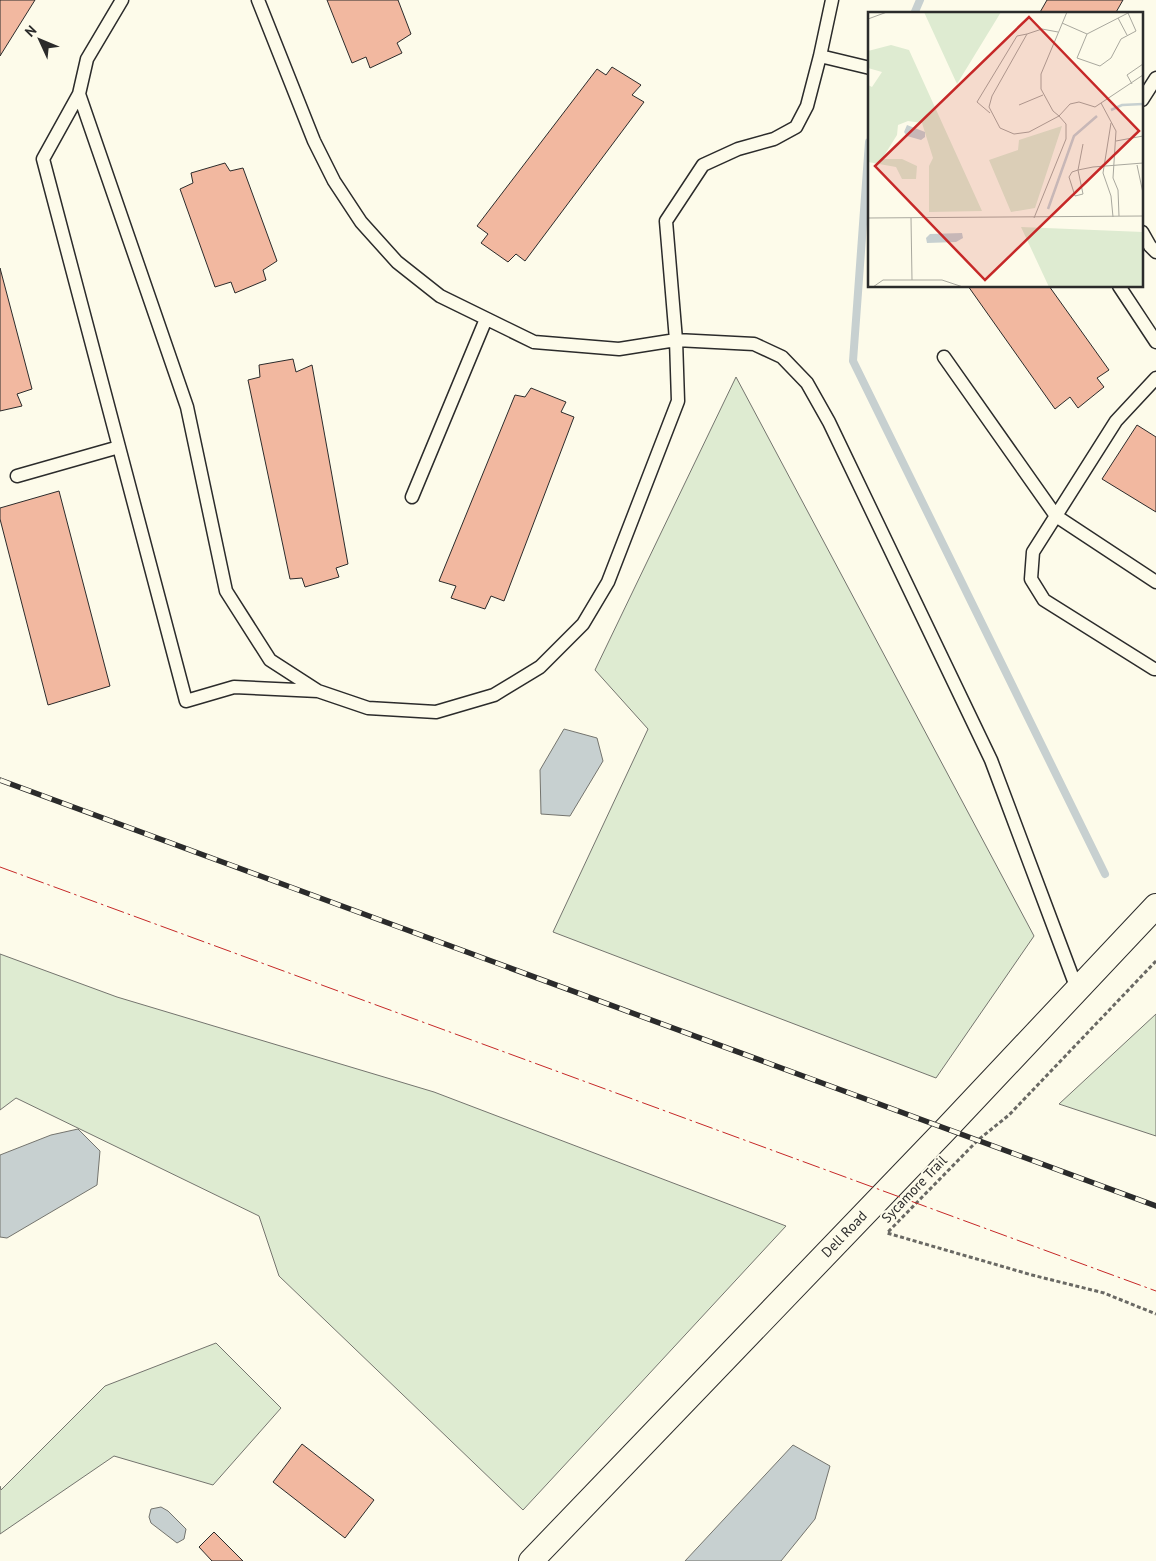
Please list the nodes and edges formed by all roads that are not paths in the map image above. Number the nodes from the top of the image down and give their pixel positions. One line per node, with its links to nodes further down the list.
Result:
1 (122, 0): 7 (lane)
2 (258, 0): 12 (lane)
3 (832, 0): 4 (lane)
4 (820, 56): 5 (lane); 13 (lane)
5 (868, 68)
6 (1156, 78): 8 (lane)
7 (79, 94): 17 (lane); 23 (lane)
8 (1144, 97)
9 (1144, 235): 10 (lane)
10 (1156, 252)
11 (1120, 288): 14 (lane)
12 (486, 319): 13 (lane); 19 (lane)
13 (676, 340): 23 (lane); 25 (lane)
14 (1156, 342)
15 (944, 357): 20 (lane)
16 (1156, 378): 20 (lane)
17 (119, 447): 18 (lane); 23 (lane)
18 (17, 476)
19 (412, 497)
20 (1056, 516): 21 (lane); 22 (lane)
21 (1156, 582)
22 (1156, 669)
23 (318, 691)
24 (1156, 906): 25 (street, Dell Road)
25 (1077, 989): 26 (street, Dell Road)
26 (531, 1561)

